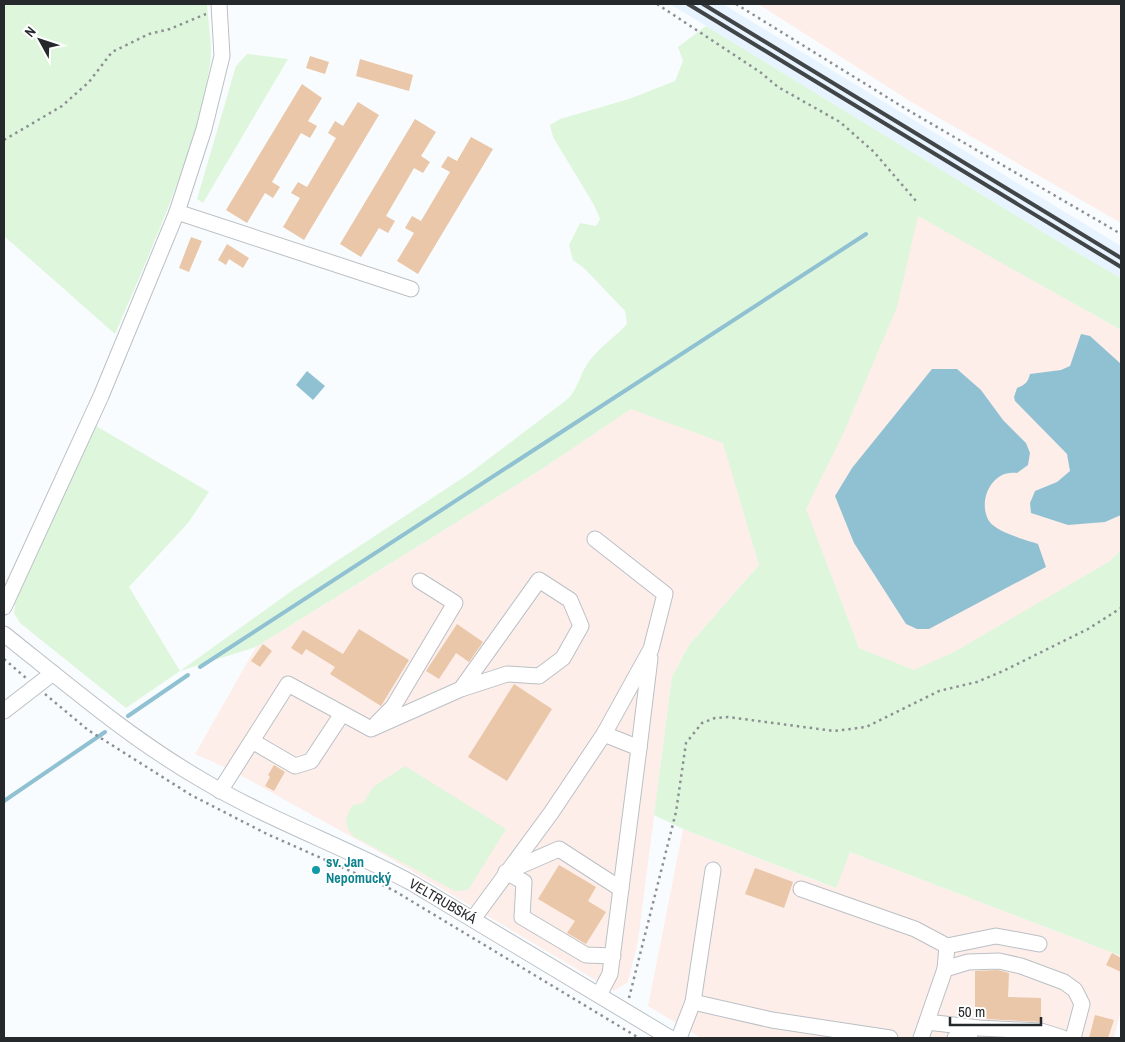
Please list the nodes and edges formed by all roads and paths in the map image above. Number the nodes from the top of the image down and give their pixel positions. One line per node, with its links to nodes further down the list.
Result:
1 (658, 4): 5 (path)
2 (736, 4): 7 (path)
3 (219, 8): 4 (path); 6 (street)
4 (4, 140)
5 (916, 201)
6 (177, 212): 8 (street); 11 (street)
7 (1121, 234)
8 (411, 289)
9 (595, 539): 14 (street)
10 (420, 581): 21 (street)
11 (4, 607)
12 (1121, 608): 37 (path)
13 (4, 634): 16 (street, VELTRUBSKÁ)
14 (651, 649): 22 (street); 24 (street)
15 (4, 659): 17 (path)
16 (53, 673): 17 (street); 25 (street, VELTRUBSKÁ)
17 (37, 687): 19 (street); 39 (path)
18 (461, 689): 18 (street); 21 (street)
19 (4, 711)
20 (342, 714): 21 (street); 23 (street); 23 (street)
21 (371, 729)
22 (604, 734): 24 (street); 27 (street)
23 (252, 741): 25 (street)
24 (639, 748): 29 (street)
25 (220, 791): 30 (street, VELTRUBSKÁ)
26 (713, 870): 36 (street)
27 (506, 872): 29 (street); 30 (street); 33 (street)
28 (801, 888): 32 (street)
29 (621, 889): 33 (street)
30 (474, 919): 35 (street, VELTRUBSKÁ)
31 (1039, 944): 32 (street)
32 (947, 946): 34 (street)
33 (613, 956): 35 (street)
34 (945, 969): 38 (street); 47 (street)
35 (599, 995): 37 (street, VELTRUBSKÁ)
36 (693, 1002): 41 (street); 42 (street)
37 (625, 1011): 40 (street, VELTRUBSKÁ)
38 (927, 1022): 43 (street); 46 (street)
39 (639, 1038)
40 (670, 1038)
41 (678, 1038)
42 (890, 1038)
43 (921, 1038)
44 (955, 1038): 45 (street)
45 (970, 1038)
46 (1063, 1038)
47 (1073, 1038)

